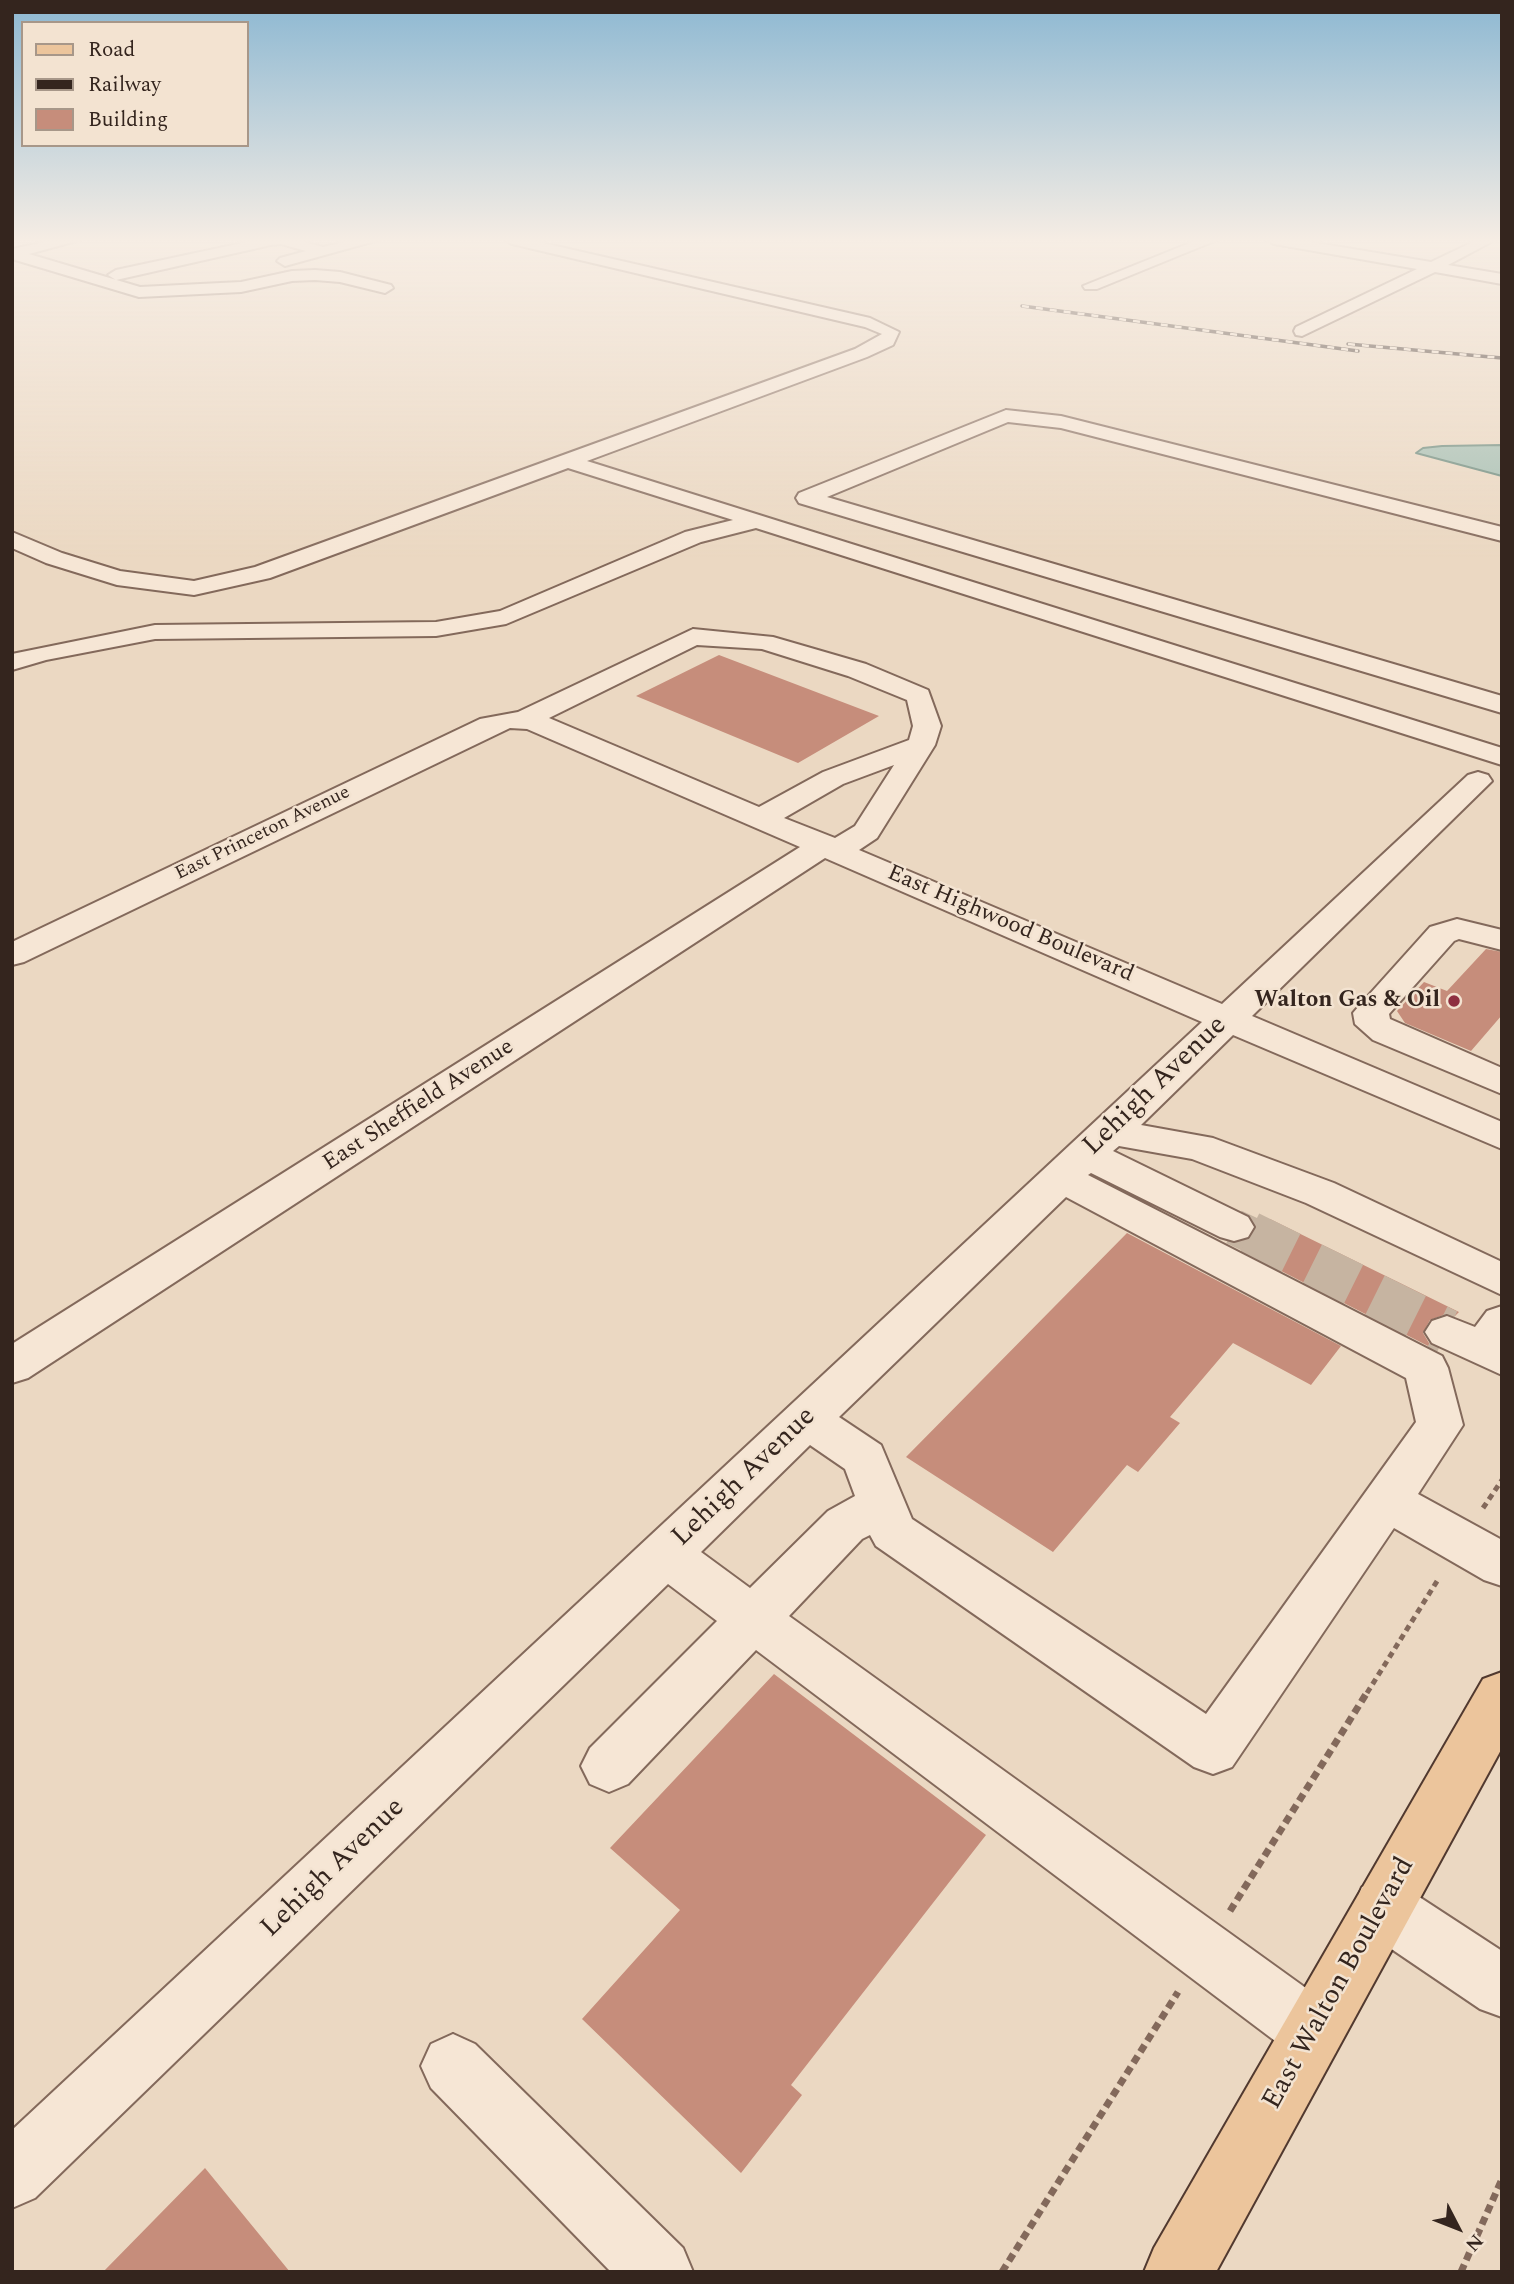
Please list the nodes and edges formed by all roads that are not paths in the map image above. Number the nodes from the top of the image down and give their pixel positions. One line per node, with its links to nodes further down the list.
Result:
1 (875, 347): 2 (street)
2 (567, 461): 4 (street); 6 (street)
3 (807, 498): 4 (street); 5 (street); 10 (street)
4 (757, 521): 7 (street); 13 (street)
5 (1502, 534)
6 (12, 539)
7 (114, 640): 8 (street); 9 (street)
8 (12, 663)
9 (12, 676)
10 (1502, 705)
11 (521, 720): 12 (street, East Princeton Avenue); 14 (street, East Highwood Boulevard); 17 (street, East Princeton Avenue)
12 (921, 745): 14 (street); 15 (street, East Sheffield Avenue)
13 (1490, 769): 18 (street, Lehigh Avenue)
14 (762, 818): 15 (street, East Highwood Boulevard)
15 (831, 848): 18 (street, East Highwood Boulevard); 24 (street, East Sheffield Avenue)
16 (1502, 940): 19 (street)
17 (12, 955)
18 (1228, 1019): 20 (street, East Highwood Boulevard); 21 (street, Lehigh Avenue)
19 (1502, 1082)
20 (1502, 1137)
21 (1085, 1155): 22 (street); 22 (street); 25 (street, Lehigh Avenue); 26 (street)
22 (1267, 1173): 23 (street)
23 (1502, 1280)
24 (12, 1367)
25 (807, 1419): 27 (street); 29 (street, Lehigh Avenue)
26 (1387, 1500): 27 (street); 28 (street)
27 (882, 1505): 30 (street)
28 (1482, 1553)
29 (665, 1554): 30 (street); 37 (street, Lehigh Avenue)
30 (754, 1619): 32 (street); 35 (street)
31 (1502, 1696): 33 (main road, East Walton Boulevard)
32 (609, 1766)
33 (1384, 1908): 34 (street); 35 (main road, East Walton Boulevard)
34 (1502, 1987)
35 (1313, 2032): 39 (main road, East Walton Boulevard)
36 (453, 2066): 38 (street)
37 (12, 2175)
38 (659, 2272)
39 (1178, 2272)

